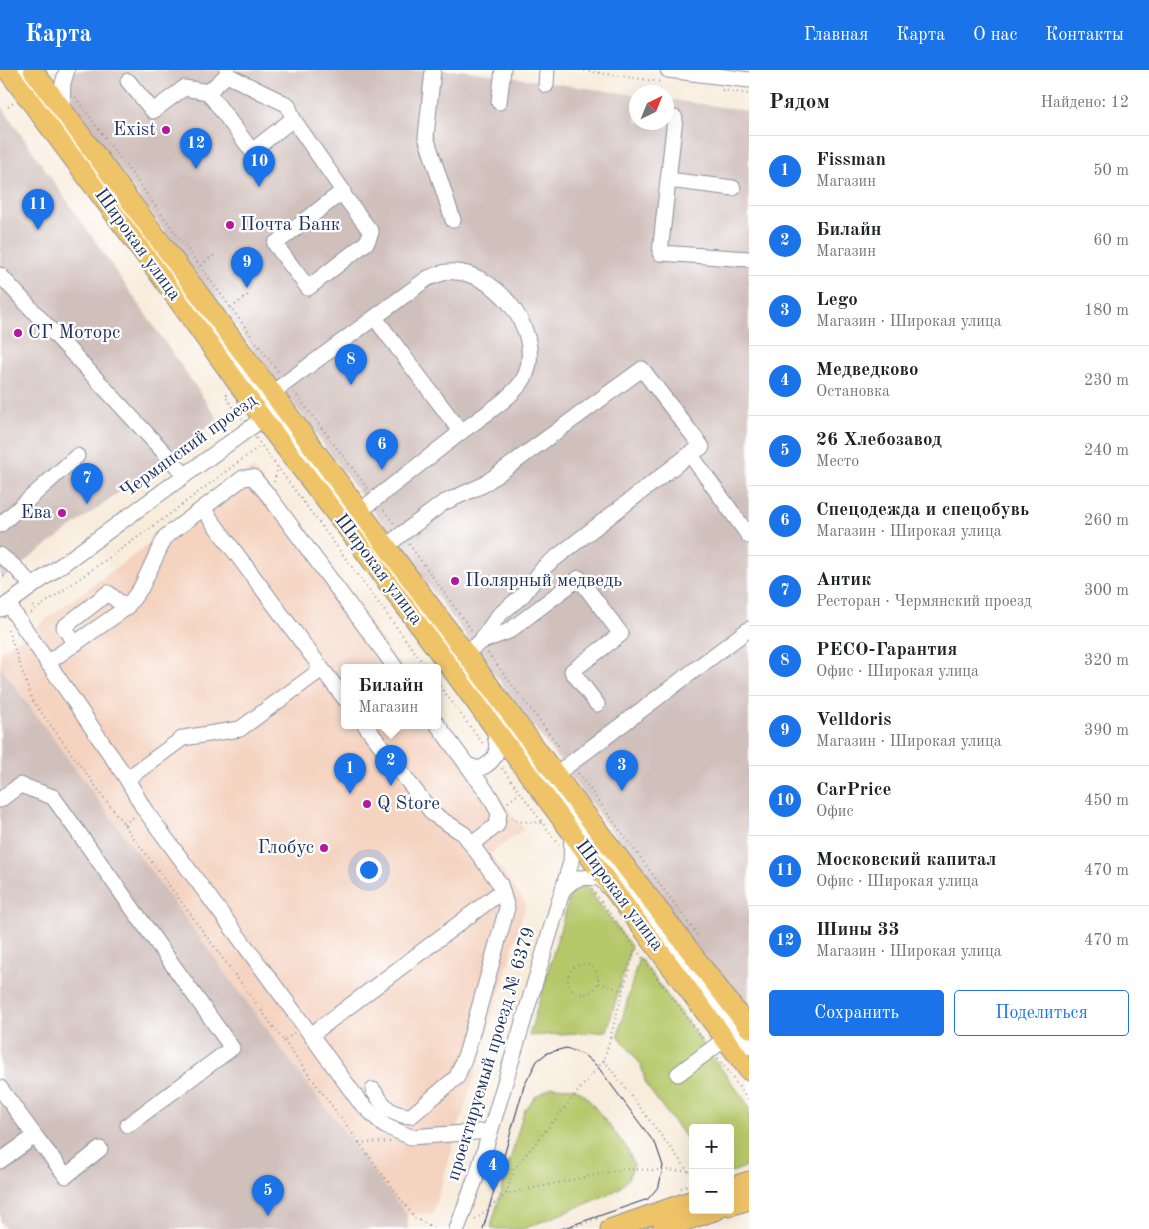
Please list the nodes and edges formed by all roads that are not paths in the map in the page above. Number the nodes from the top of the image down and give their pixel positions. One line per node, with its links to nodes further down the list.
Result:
1 (7, 70): 14 (main road, Широкая улица)
2 (19, 70): 14 (street, Широкая улица)
3 (32, 70): 14 (main road, Широкая улица)
4 (67, 70): 14 (street)
5 (433, 70): 20 (street)
6 (503, 70): 13 (street)
7 (670, 70): 9 (street)
8 (227, 72): 12 (street); 15 (street)
9 (728, 74): 10 (street)
10 (749, 80)
11 (128, 81): 12 (street)
12 (208, 92): 15 (street)
13 (499, 102)
14 (51, 112): 24 (main road, Широкая улица)
15 (293, 118): 19 (street)
16 (675, 118): 17 (street)
17 (668, 180): 18 (street); 21 (street)
18 (733, 188)
19 (342, 193): 19 (street)
20 (453, 220)
21 (749, 259)
22 (0, 275): 29 (street)
23 (375, 318): 25 (street, Чермянский проезд); 26 (street); 26 (street)
24 (234, 360): 25 (main road, Широкая улица); 25 (main road, Широкая улица)
25 (268, 412): 29 (street, Чермянский проезд); 31 (main road, Широкая улица); 47 (main road, Широкая улица); 52 (street, Широкая улица)
26 (461, 432): 31 (street)
27 (690, 454): 33 (street); 34 (street); 41 (street)
28 (77, 456): 32 (street)
29 (185, 475): 36 (street, Чермянский проезд)
30 (203, 509): 38 (street); 43 (street); 44 (street)
31 (360, 511): 34 (main road, Широкая улица)
32 (0, 525)
33 (749, 536)
34 (386, 546): 41 (main road, Широкая улица)
35 (0, 555): 36 (street)
36 (32, 586): 37 (street, Чермянский проезд)
37 (4, 607): 42 (street)
38 (126, 608): 40 (street); 40 (street)
39 (749, 629): 52 (street)
40 (75, 644): 42 (street)
41 (473, 648): 46 (street); 52 (main road, Широкая улица)
42 (47, 663): 51 (street)
43 (393, 664)
44 (322, 669): 45 (street); 51 (street)
45 (341, 694)
46 (597, 704)
47 (492, 726): 50 (street); 52 (main road, Широкая улица)
48 (368, 729): 55 (street)
49 (441, 729): 50 (street)
50 (467, 765): 55 (street)
51 (127, 779): 60 (street)
52 (548, 781): 54 (main road, Широкая улица); 59 (main road, Широкая улица); 62 (street, Широкая улица)
53 (0, 800): 67 (street)
54 (572, 834): 56 (street, проектируемый проезд № 6379); 58 (main road, Широкая улица)
55 (472, 844): 57 (street)
56 (563, 890): 58 (street); 68 (street, проектируемый проезд № 6379)
57 (502, 891): 60 (street); 66 (street)
58 (621, 900): 61 (main road, Широкая улица)
59 (749, 1028)
60 (305, 1032): 68 (street)
61 (718, 1044): 63 (main road, Широкая улица); 64 (street)
62 (749, 1047)
63 (749, 1071)
64 (678, 1074)
65 (0, 1088): 69 (street)
66 (373, 1090)
67 (128, 1125)
68 (490, 1131): 78 (street, проектируемый проезд № 6379)
69 (35, 1136): 70 (street); 71 (street)
70 (100, 1149)
71 (0, 1162)
72 (749, 1180): 73 (main road)
73 (734, 1186)
74 (749, 1200): 76 (main road)
75 (689, 1201): 79 (main road)
76 (734, 1205)
77 (706, 1214): 80 (main road)
78 (458, 1229)
79 (610, 1229)
80 (662, 1229)

